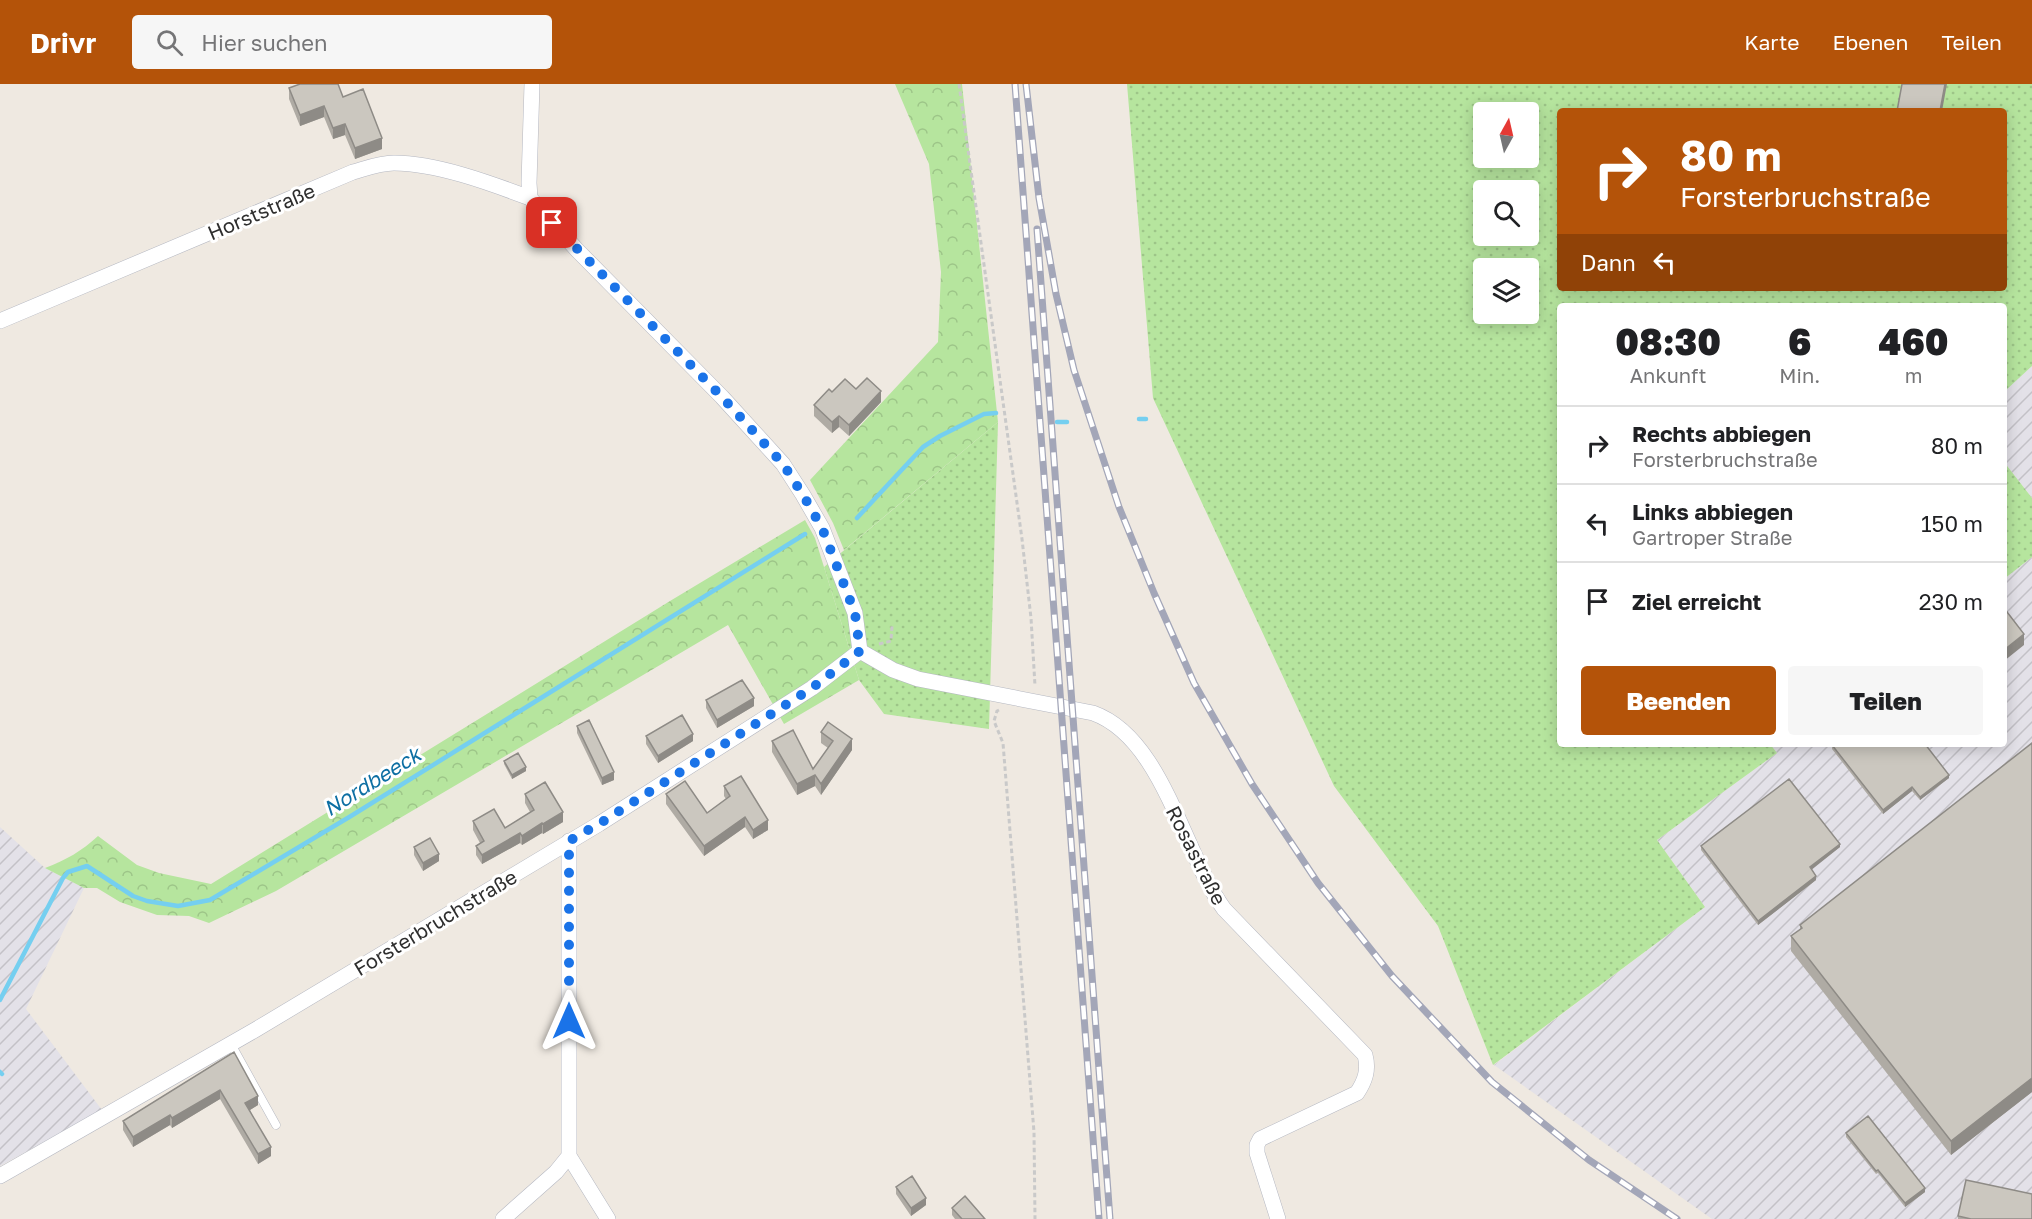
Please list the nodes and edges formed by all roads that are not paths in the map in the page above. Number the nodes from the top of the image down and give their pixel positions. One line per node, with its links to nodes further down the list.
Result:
1 (532, 84): 2 (street)
2 (530, 198): 3 (street, Horststraße); 4 (street)
3 (0, 321)
4 (860, 651): 5 (street, Forsterbruchstraße); 12 (street, Rosastraße)
5 (569, 841): 6 (street, Forsterbruchstraße); 8 (street)
6 (231, 1044): 7 (lane); 9 (street, Forsterbruchstraße)
7 (276, 1125)
8 (569, 1156): 10 (street); 11 (street)
9 (0, 1176)
10 (503, 1219)
11 (608, 1219)
12 (1278, 1219)

